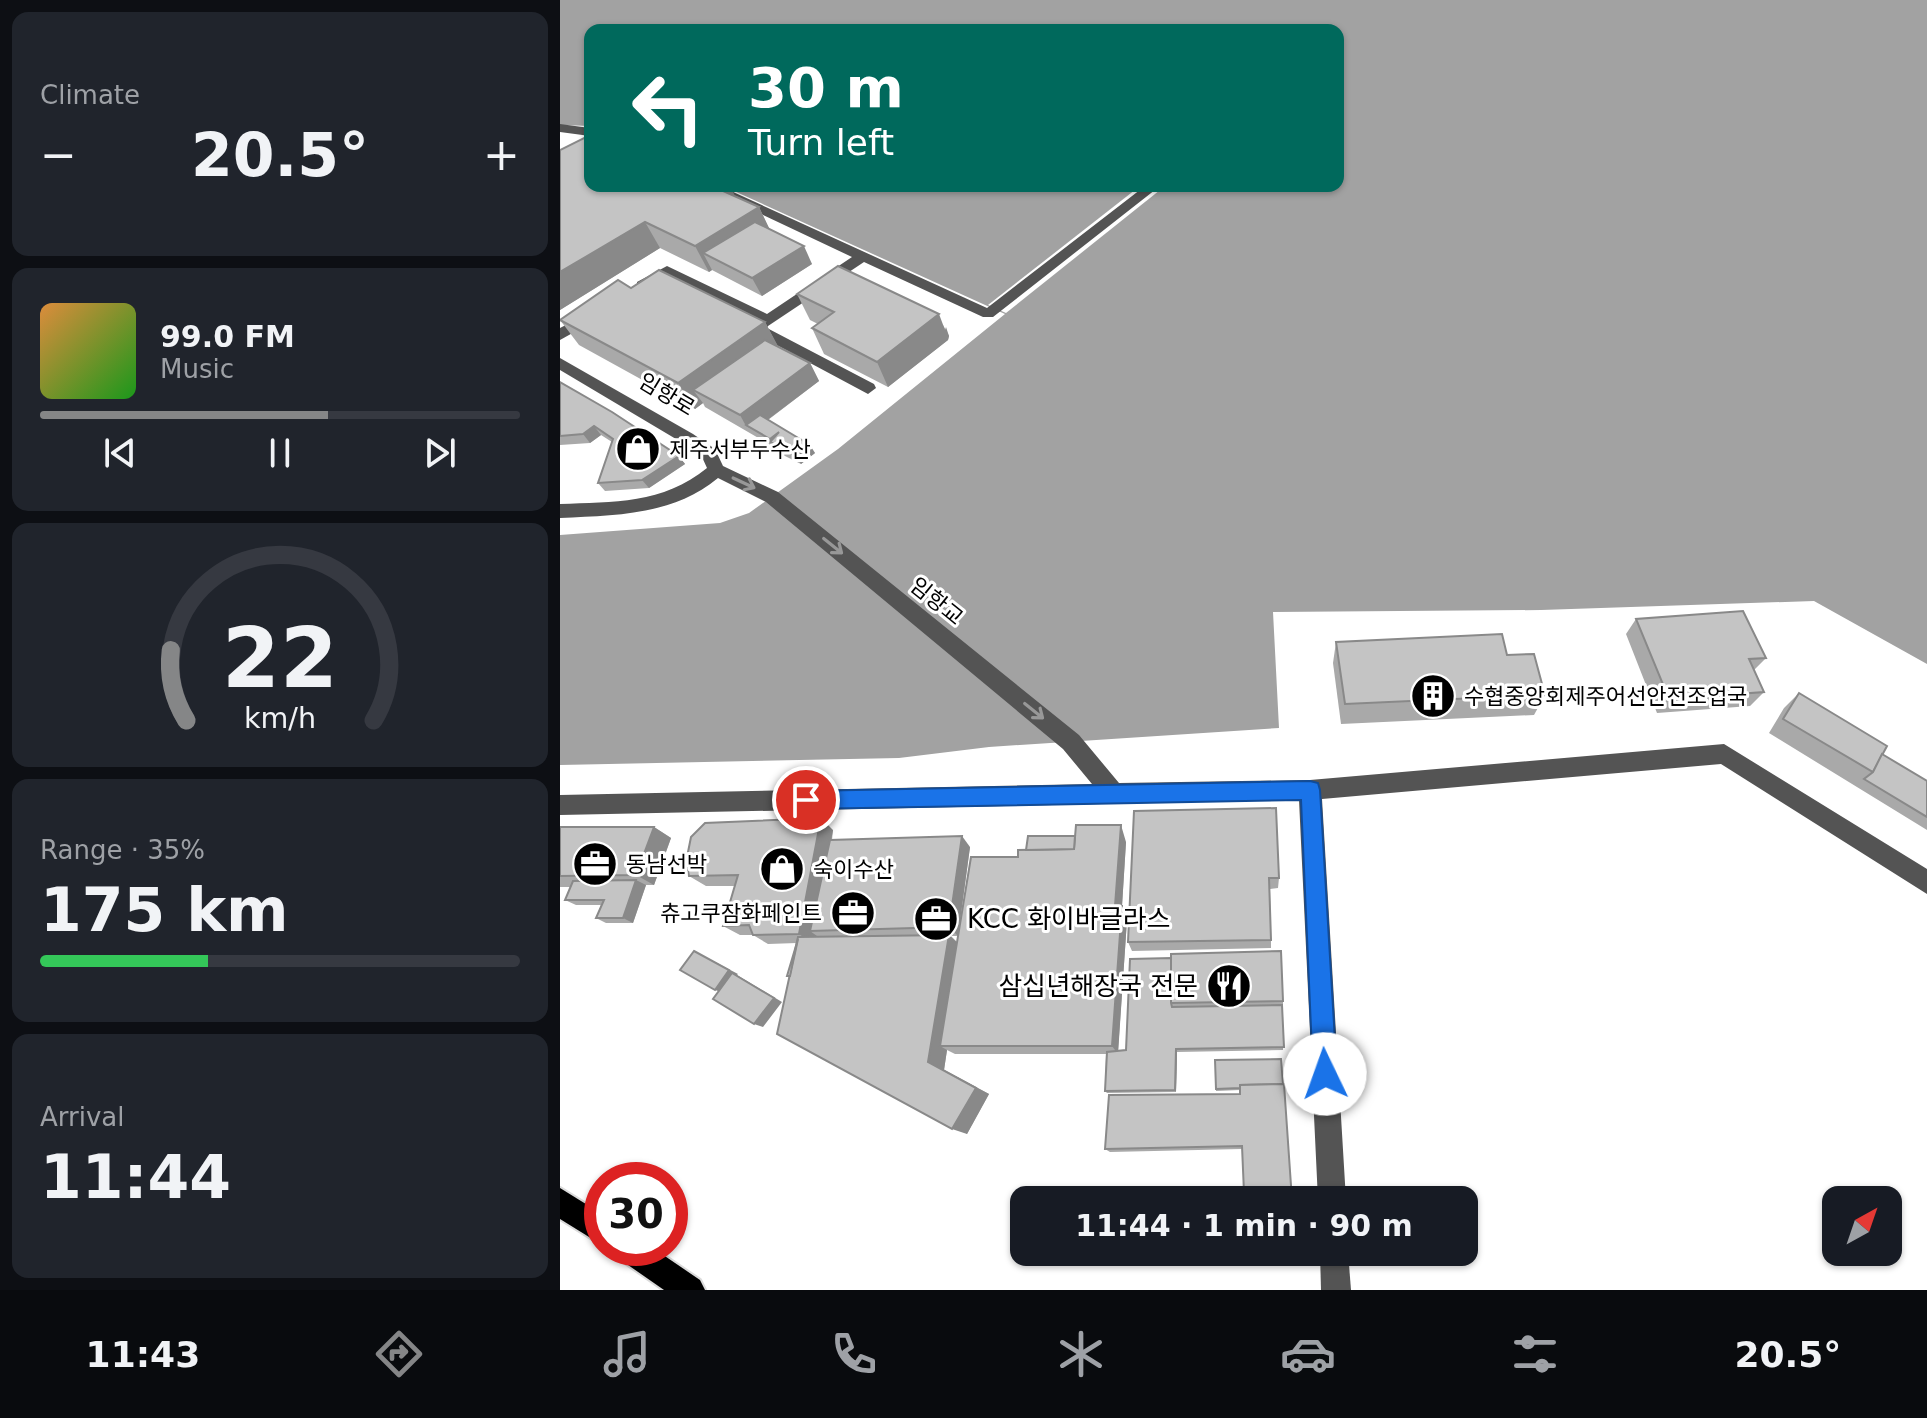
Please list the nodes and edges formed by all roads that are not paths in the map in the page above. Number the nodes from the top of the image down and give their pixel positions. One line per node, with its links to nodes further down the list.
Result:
1 (560, 128): 2 (street)
2 (584, 131)
3 (722, 192): 5 (street)
4 (1145, 192): 5 (street)
5 (862, 257): 8 (street)
6 (627, 295): 8 (street)
7 (600, 311): 9 (street)
8 (768, 321): 11 (street)
9 (560, 335)
10 (560, 363): 12 (street, 임항로)
11 (868, 388)
12 (716, 470): 13 (street); 15 (street, 임항교, one-way to 15)
13 (560, 511)
14 (1310, 790): 15 (street); 17 (street); 18 (street)
15 (1113, 793): 16 (street)
16 (560, 805)
17 (1927, 882)
18 (1331, 1186)
19 (560, 1202): 20 (main road)
20 (584, 1219)
21 (655, 1266): 23 (main road)
22 (1335, 1266): 24 (street)
23 (690, 1290)
24 (1336, 1290)

